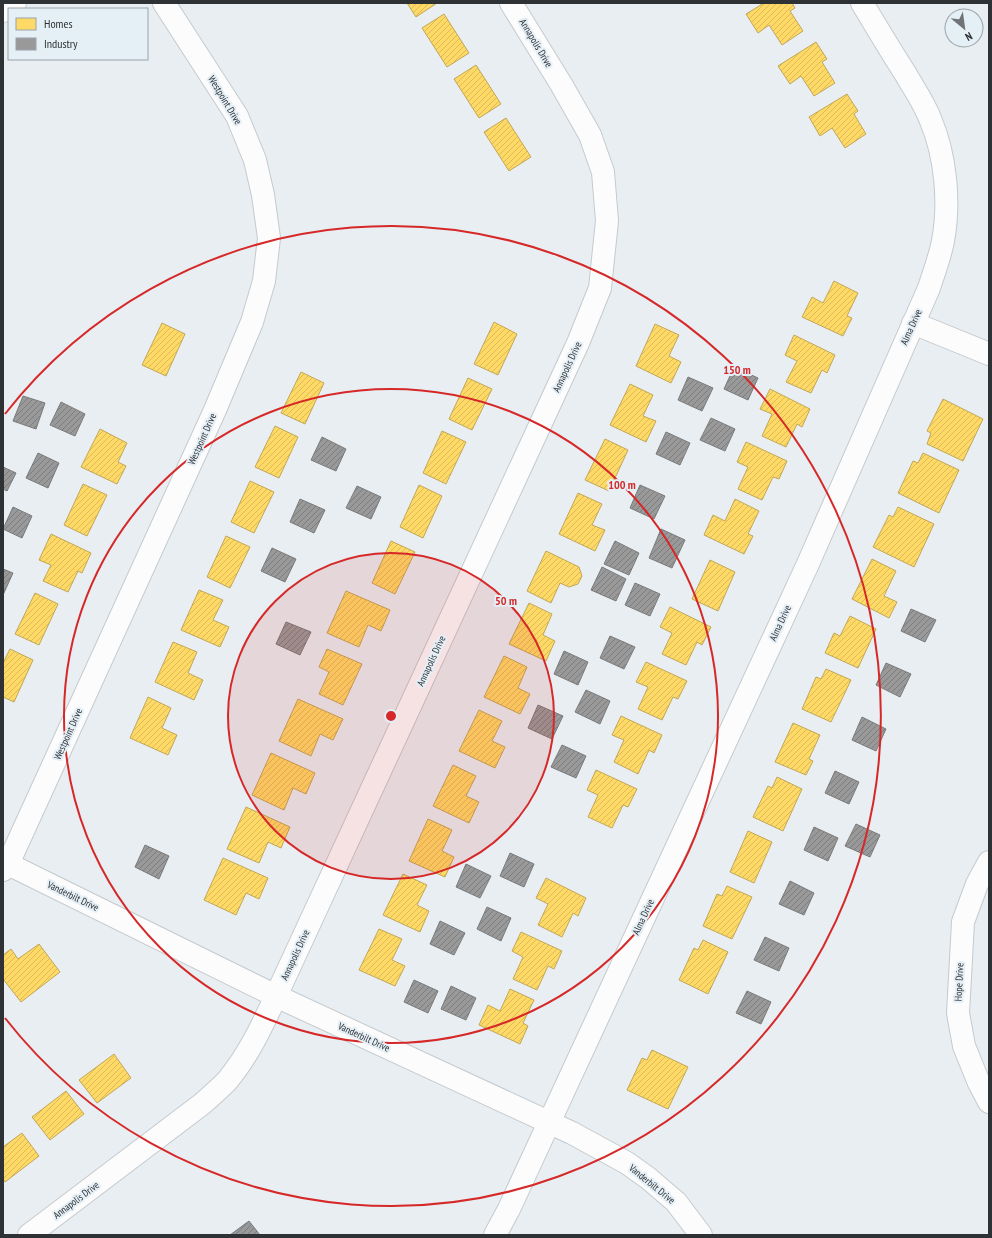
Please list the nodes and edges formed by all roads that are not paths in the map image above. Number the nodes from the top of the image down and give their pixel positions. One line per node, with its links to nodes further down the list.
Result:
1 (15, 3): 5 (street)
2 (164, 3): 9 (street, Westpoint Drive)
3 (511, 3): 10 (street, Annapolis Drive)
4 (862, 3): 6 (street, Alma Drive)
5 (3, 11)
6 (913, 323): 7 (street); 12 (street, Alma Drive)
7 (989, 354)
8 (989, 862): 11 (street, Hope Drive)
9 (6, 867): 10 (street, Vanderbilt Drive)
10 (276, 996): 12 (street, Vanderbilt Drive); 13 (street, Annapolis Drive)
11 (989, 1102)
12 (548, 1121): 14 (street, Alma Drive); 15 (street, Vanderbilt Drive)
13 (29, 1235)
14 (495, 1235)
15 (701, 1235)

